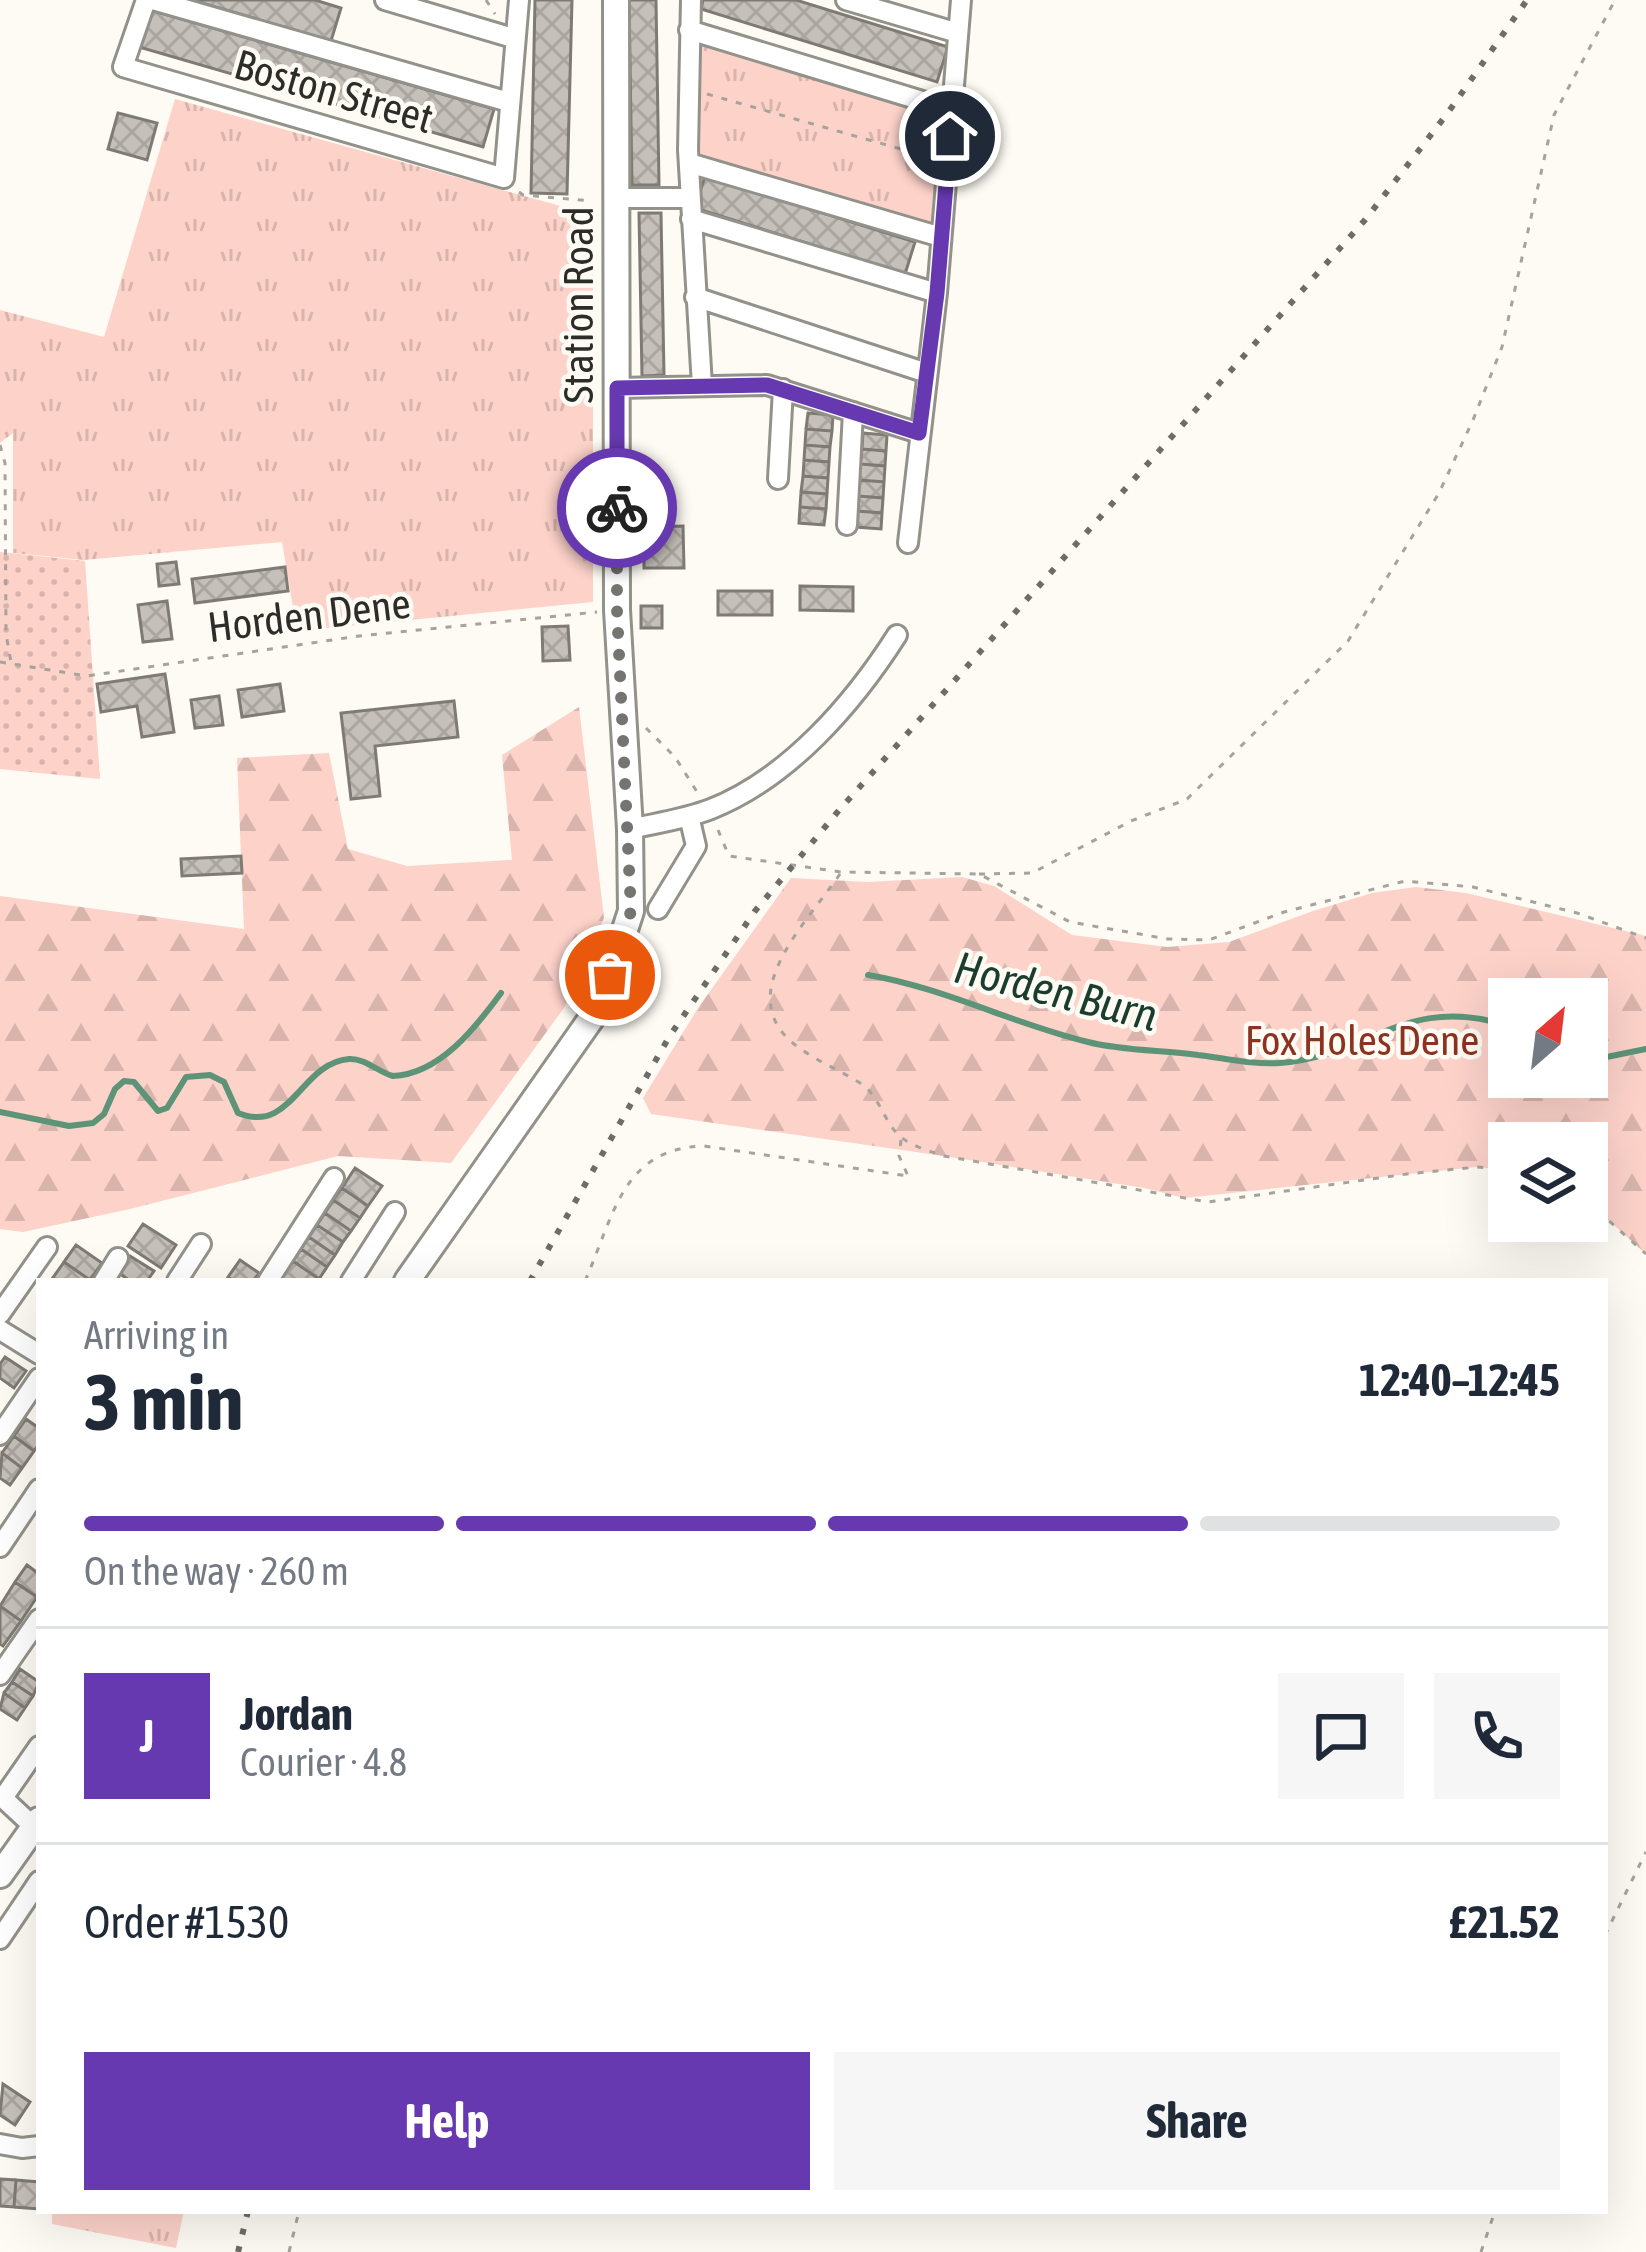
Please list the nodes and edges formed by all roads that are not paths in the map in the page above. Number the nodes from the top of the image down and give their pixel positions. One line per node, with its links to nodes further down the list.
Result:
1 (150, 0): 11 (street); 11 (street, Boston Street)
2 (385, 0): 10 (street)
3 (519, 0): 10 (street)
4 (616, 0): 14 (main road, Station Road)
5 (691, 0): 8 (street)
6 (846, 0): 9 (street)
7 (961, 0): 9 (street)
8 (689, 30): 12 (street); 13 (street)
9 (958, 33): 12 (street)
10 (513, 38): 11 (street)
11 (509, 102)
12 (952, 110): 17 (street)
13 (688, 163): 15 (street); 17 (street)
14 (617, 198): 15 (street); 22 (main road, Station Road)
15 (690, 198): 16 (street)
16 (691, 219): 18 (street); 19 (street)
17 (941, 237): 18 (street)
18 (937, 293): 20 (street)
19 (694, 297): 20 (street); 21 (street)
20 (927, 373): 25 (street)
21 (701, 386): 22 (street); 23 (street)
22 (617, 388): 31 (main road, Station Road)
23 (782, 389): 24 (street); 26 (street)
24 (853, 412): 25 (street); 27 (street)
25 (919, 433): 28 (street)
26 (778, 479)
27 (847, 525)
28 (908, 543)
29 (897, 634): 30 (street)
30 (689, 816): 31 (street); 32 (street)
31 (630, 829): 42 (main road, Station Road)
32 (658, 909)
33 (334, 1178): 40 (street)
34 (395, 1212): 41 (street)
35 (201, 1244): 39 (street)
36 (46, 1247): 43 (street)
37 (118, 1258): 38 (street)
38 (106, 1278)
39 (179, 1278)
40 (270, 1278)
41 (353, 1278)
42 (409, 1278)
43 (0, 1314)
44 (0, 1330): 45 (street)
45 (36, 1352)
46 (36, 1382): 47 (street)
47 (0, 1435)
48 (36, 1493): 49 (street)
49 (0, 1547)
50 (36, 1623): 51 (street)
51 (0, 1675)
52 (36, 1750): 53 (street)
53 (36, 1823): 54 (main road)
54 (0, 1875)
55 (36, 1885): 56 (street)
56 (0, 1939)
57 (0, 2144): 58 (street)
58 (36, 2146)

